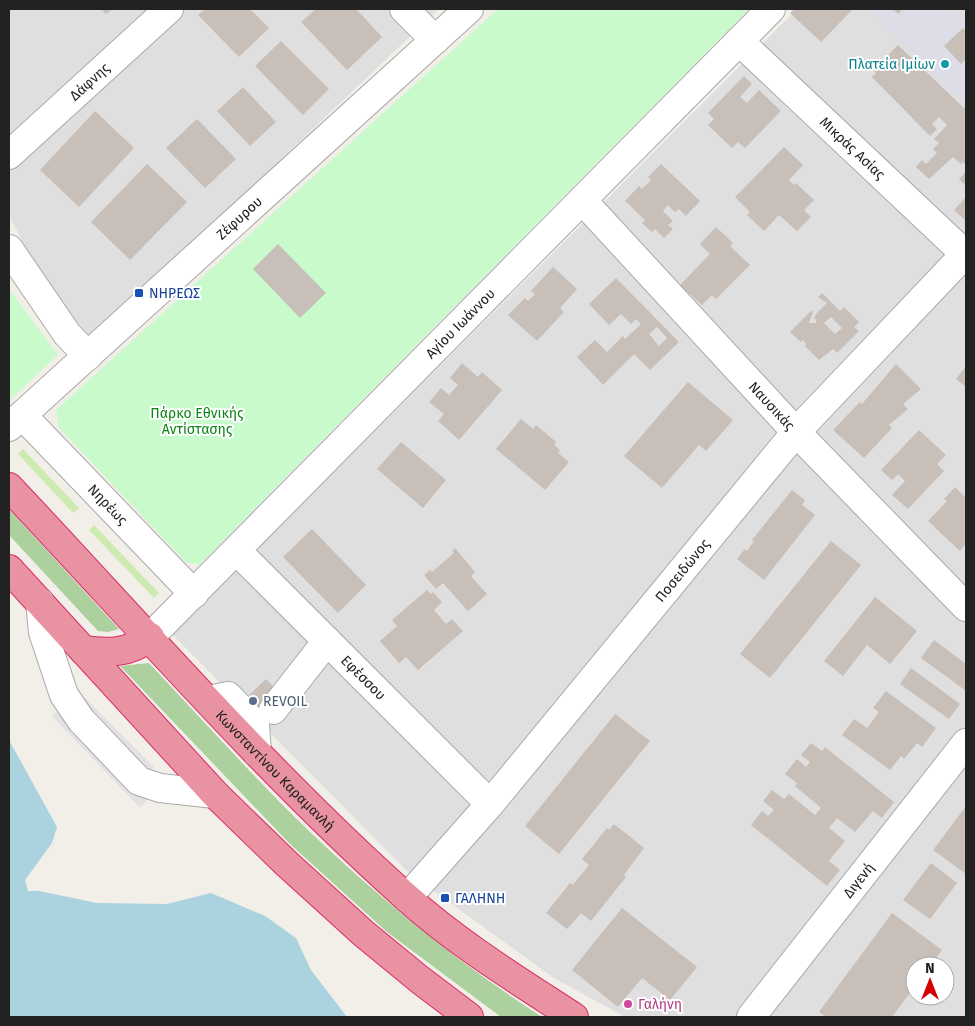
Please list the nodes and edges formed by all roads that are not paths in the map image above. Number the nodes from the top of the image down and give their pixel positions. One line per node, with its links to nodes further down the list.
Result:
1 (169, 9): 7 (street, Δάφνης)
2 (404, 9): 5 (street)
3 (469, 9): 5 (street, Ζέφυρου)
4 (771, 9): 6 (street, Αγίου Ιωάννου)
5 (435, 40): 11 (street, Ζέφυρου)
6 (739, 41): 8 (street, Αγίου Ιωάννου); 10 (street, Μικράς Ασίας)
7 (9, 155)
8 (582, 200): 13 (street, Ναυσικάς); 15 (street, Αγίου Ιωάννου)
9 (9, 248): 11 (street)
10 (966, 254): 13 (street, Ποσειδώνος)
11 (88, 356): 12 (street, Ζέφυρου)
12 (16, 421): 17 (street, Νηρέως)
13 (796, 432): 19 (street, Ναυσικάς); 26 (street, Ποσειδώνος)
14 (9, 487): 20 (highway, Κωνσταντίνου Καραμανλή)
15 (237, 550): 17 (street, Αγίου Ιωάννου); 21 (street, Εφέσσου)
16 (9, 569): 18 (highway)
17 (194, 594): 20 (street, Αγίου Ιωάννου)
18 (40, 602): 22 (highway); 25 (street)
19 (966, 607)
20 (150, 637): 22 (highway); 27 (highway, Κωνσταντίνου Καραμανλή)
21 (327, 641): 23 (street); 26 (street, Εφέσσου)
22 (83, 650): 25 (highway)
23 (273, 710)
24 (966, 743): 30 (street, Διγενή)
25 (215, 794): 28 (highway)
26 (490, 804): 27 (street, Ποσειδώνος)
27 (407, 898): 29 (highway, Κωνσταντίνου Καραμανλή)
28 (469, 1017)
29 (574, 1017)
30 (752, 1017)

